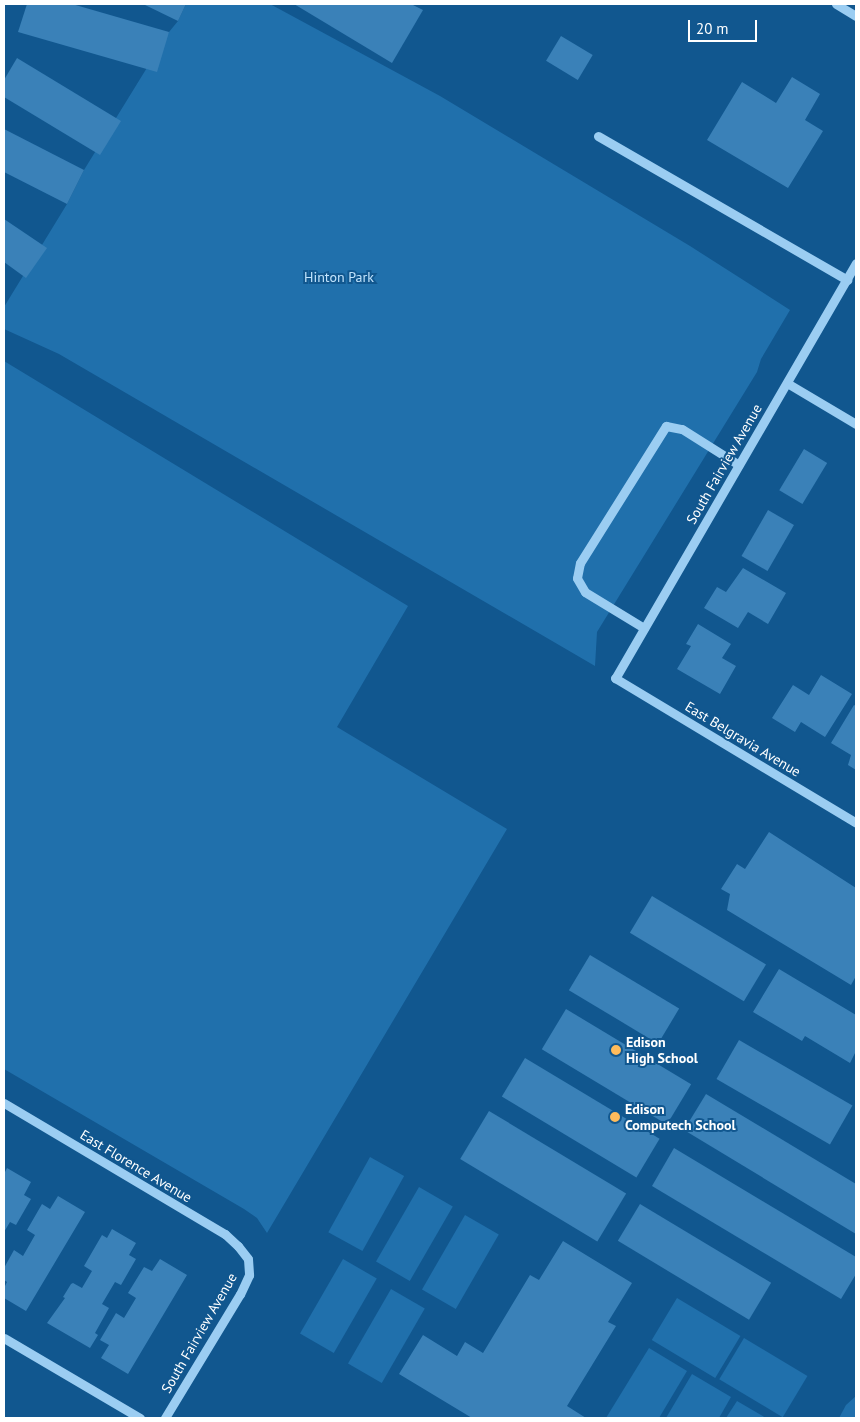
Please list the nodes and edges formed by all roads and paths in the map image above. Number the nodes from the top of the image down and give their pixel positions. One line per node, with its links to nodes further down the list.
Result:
1 (836, 4): 2 (street)
2 (856, 16)
3 (598, 136): 5 (street)
4 (856, 263): 5 (street, South Fairview Avenue)
5 (847, 280): 6 (street, South Fairview Avenue)
6 (787, 383): 7 (street); 8 (street, South Fairview Avenue)
7 (856, 424)
8 (738, 465): 9 (street, South Fairview Avenue); 9 (street)
9 (644, 628): 10 (street, South Fairview Avenue)
10 (615, 678): 11 (street, East Belgravia Avenue)
11 (856, 824)
12 (4, 1103): 13 (street, East Florence Avenue)
13 (248, 1259): 16 (street, South Fairview Avenue)
14 (4, 1338): 15 (street)
15 (140, 1418)
16 (165, 1418)

